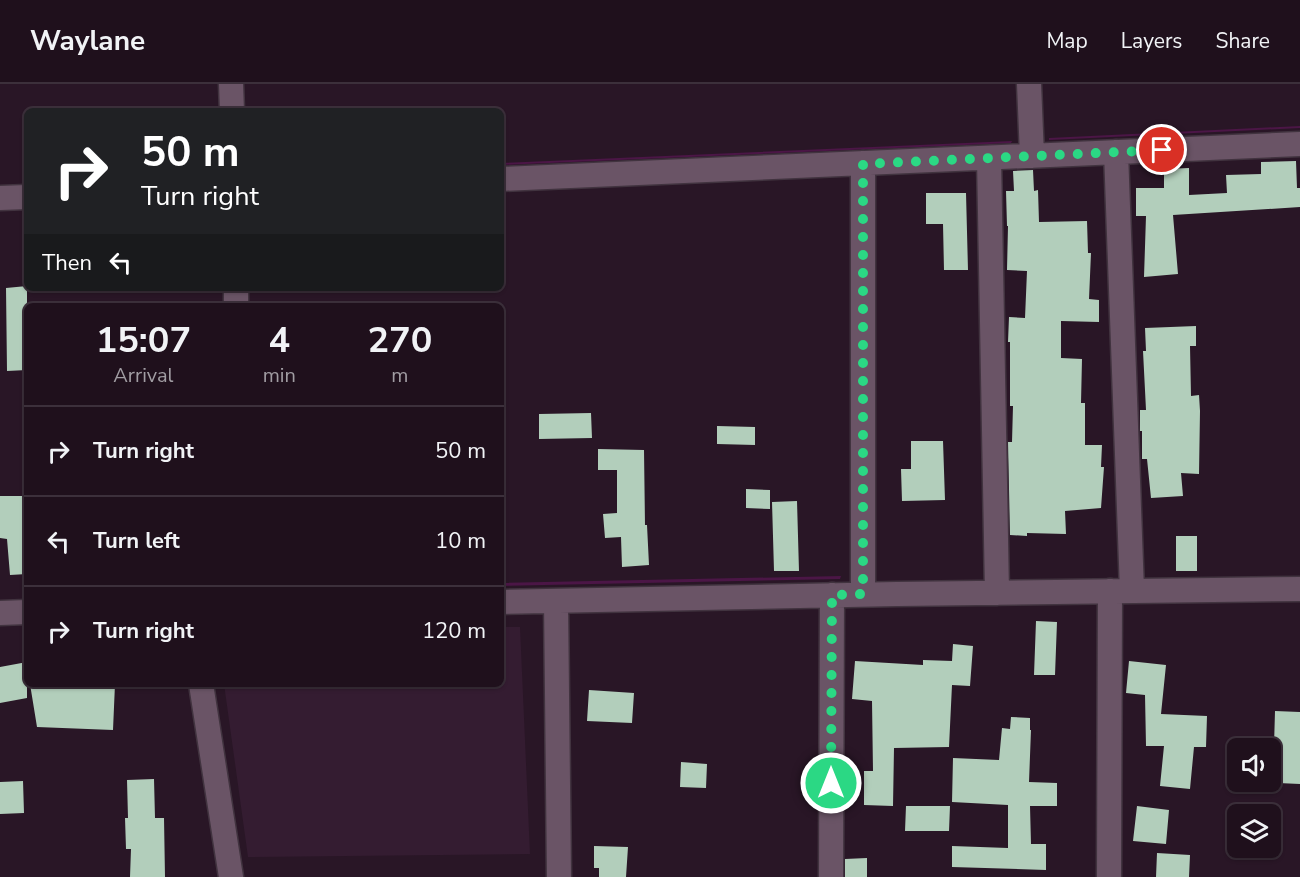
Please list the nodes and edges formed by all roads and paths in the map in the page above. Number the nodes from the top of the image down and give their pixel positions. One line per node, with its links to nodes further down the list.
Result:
1 (231, 84): 3 (street)
2 (1029, 84): 6 (street)
3 (232, 108)
4 (1300, 144): 5 (street)
5 (1116, 152): 6 (street); 13 (street)
6 (1032, 156): 7 (street)
7 (989, 158): 8 (street); 14 (street)
8 (863, 164): 9 (street); 15 (street)
9 (504, 179)
10 (24, 197): 11 (street)
11 (0, 198)
12 (1300, 589): 13 (street)
13 (1121, 591): 14 (street); 25 (street)
14 (997, 593): 15 (street)
15 (863, 594): 16 (street)
16 (832, 595): 17 (street); 24 (street)
17 (556, 601): 18 (street); 23 (street)
18 (504, 602)
19 (24, 612): 20 (street)
20 (0, 613)
21 (201, 687): 22 (street)
22 (231, 877)
23 (559, 877)
24 (831, 877)
25 (1109, 877)

